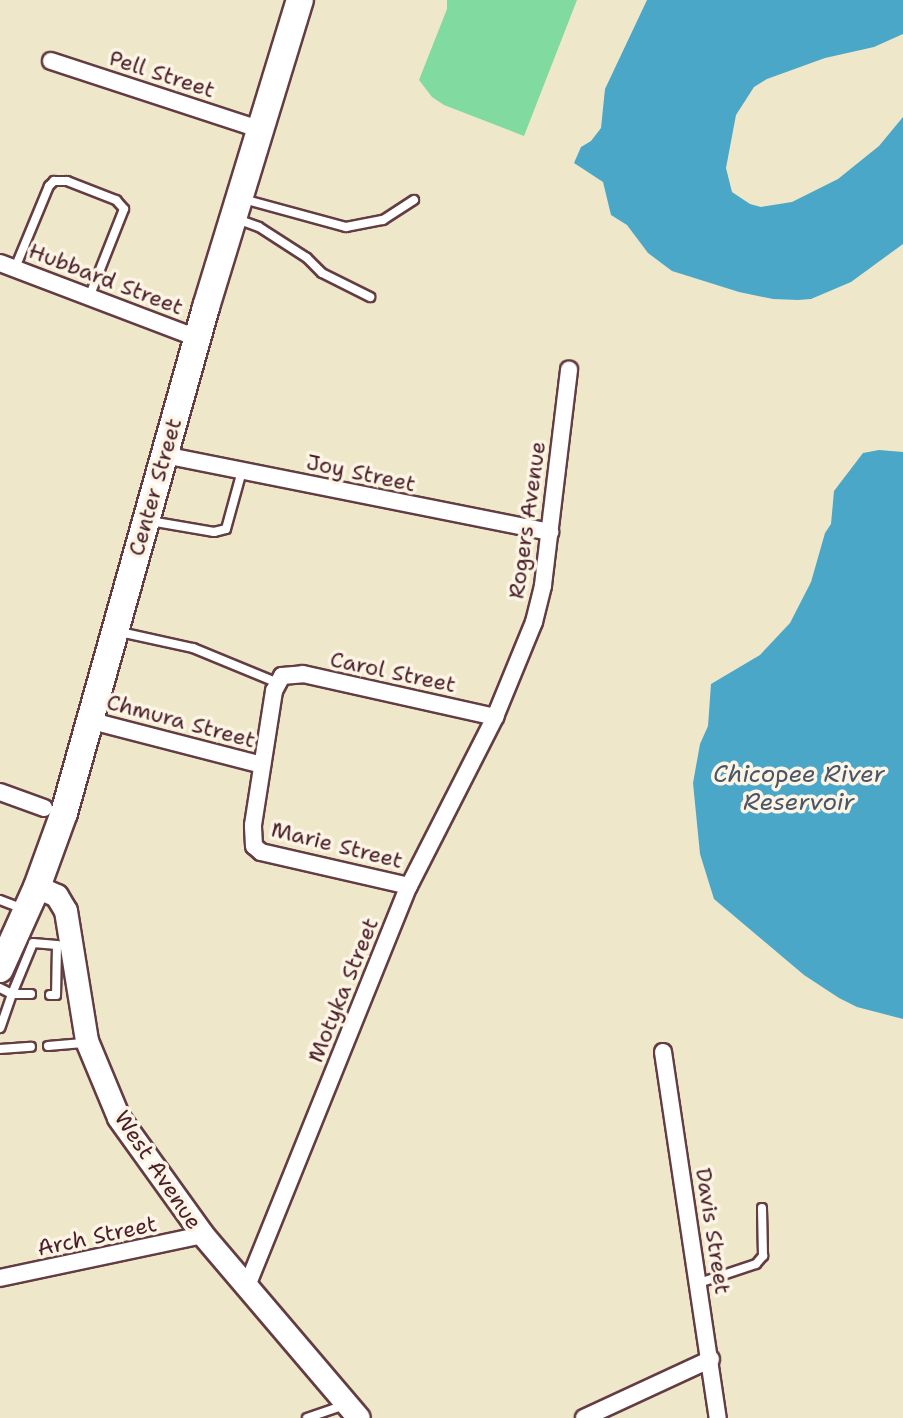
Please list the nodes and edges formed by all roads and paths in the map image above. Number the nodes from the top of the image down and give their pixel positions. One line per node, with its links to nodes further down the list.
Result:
1 (300, 0): 3 (main road, Center Street)
2 (51, 61): 3 (street, Pell Street)
3 (259, 129): 5 (main road, Center Street)
4 (414, 200): 5 (lane)
5 (235, 208): 8 (lane); 9 (main road, Center Street)
6 (8, 265): 7 (street, Hubbard Street); 7 (lane)
7 (90, 295): 9 (street, Hubbard Street)
8 (370, 297)
9 (197, 338): 11 (main road, Center Street)
10 (569, 370): 14 (street, Rogers Avenue)
11 (164, 455): 12 (street, Joy Street); 13 (main road, Center Street)
12 (242, 471): 13 (lane); 14 (street, Joy Street)
13 (145, 520): 15 (main road, Center Street)
14 (550, 532): 17 (street, Rogers Avenue)
15 (113, 631): 16 (lane); 18 (main road, Center Street)
16 (280, 680): 17 (street, Carol Street); 19 (street)
17 (495, 717): 22 (street, Motyka Street)
18 (88, 720): 19 (street, Chmura Street); 23 (main road, Center Street)
19 (262, 765): 22 (street, Marie Street)
20 (0, 792): 21 (street)
21 (44, 808)
22 (409, 886): 43 (street, Motyka Street)
23 (32, 899): 24 (lane); 25 (main road, Center Street); 28 (main road, West Avenue)
24 (0, 900)
25 (27, 951): 26 (main road, Center Street); 28 (lane)
26 (10, 973): 27 (lane); 30 (lane)
27 (32, 979)
28 (61, 982): 32 (lane); 34 (main road, West Avenue)
29 (0, 988): 30 (lane)
30 (12, 994): 31 (lane); 33 (lane)
31 (31, 994)
32 (50, 995)
33 (0, 1028)
34 (88, 1042): 35 (lane); 40 (main road, West Avenue)
35 (48, 1046)
36 (31, 1047): 37 (lane)
37 (0, 1049)
38 (663, 1052): 42 (street, Davis Street)
39 (762, 1208): 42 (lane)
40 (203, 1235): 41 (street, Arch Street); 43 (main road, West Avenue)
41 (0, 1278)
42 (699, 1283): 44 (street, Davis Street)
43 (247, 1286): 45 (main road, West Avenue)
44 (711, 1359): 47 (street); 48 (street, Davis Street)
45 (351, 1413): 46 (lane)
46 (307, 1418)
47 (584, 1418)
48 (718, 1418)

